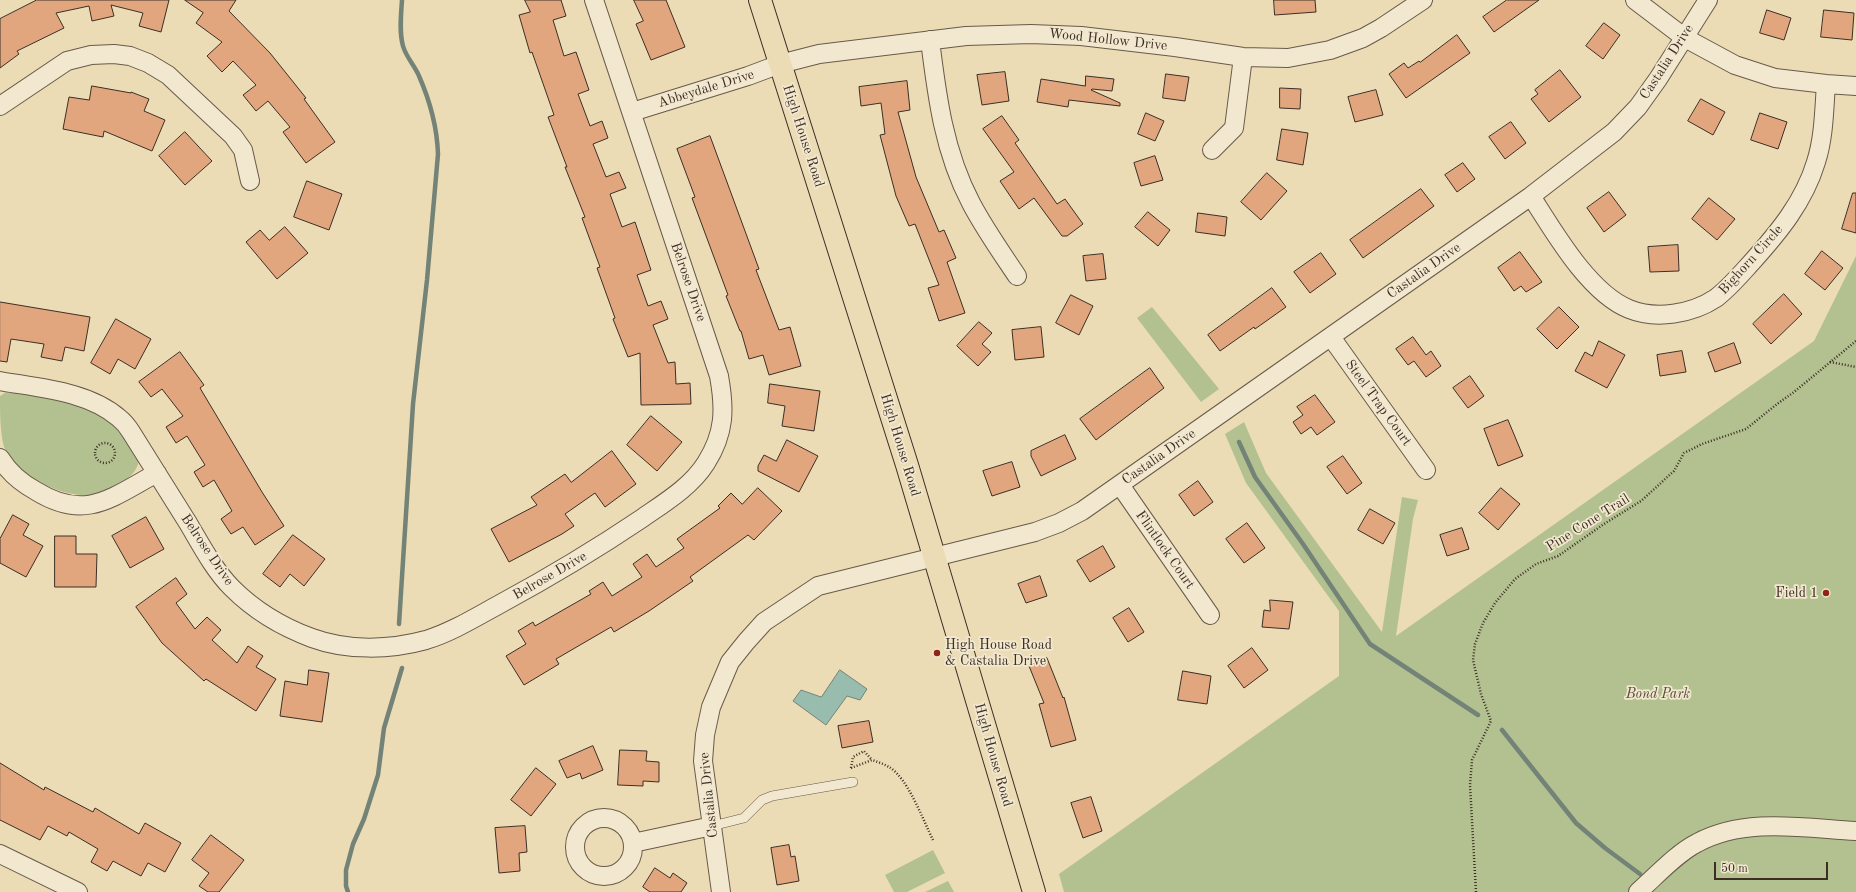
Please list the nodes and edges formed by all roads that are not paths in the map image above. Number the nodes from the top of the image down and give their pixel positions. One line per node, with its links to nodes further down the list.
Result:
1 (594, 0): 13 (street, Belrose Drive)
2 (760, 0): 9 (main road, High House Road)
3 (1423, 0): 8 (street, Wood Hollow Drive)
4 (1635, 0): 6 (street)
5 (1708, 0): 6 (street, Castalia Drive)
6 (1685, 38): 10 (street); 16 (street, Castalia Drive)
7 (930, 40): 8 (street, Wood Hollow Drive); 9 (street, Wood Hollow Drive); 17 (street)
8 (1243, 57): 14 (street)
9 (780, 64): 13 (street, Abbeydale Drive); 24 (main road, High House Road)
10 (1826, 84): 11 (street); 16 (street, Bighorn Circle)
11 (1856, 86)
12 (0, 106): 15 (street)
13 (632, 112): 22 (street, Belrose Drive)
14 (1212, 150)
15 (250, 181)
16 (1531, 196): 18 (street, Castalia Drive)
17 (1017, 276)
18 (1331, 337): 21 (street, Steel Trap Court); 23 (street, Castalia Drive)
19 (0, 381): 22 (street, Belrose Drive)
20 (0, 458): 22 (street)
21 (1426, 470)
22 (157, 473)
23 (1120, 484): 24 (street, Castalia Drive); 25 (street, Flintlock Court)
24 (934, 557): 27 (street, Castalia Drive); 33 (main road, High House Road)
25 (1210, 615)
26 (853, 782): 27 (lane)
27 (712, 826): 29 (street); 32 (street, Castalia Drive)
28 (1856, 831): 34 (street)
29 (634, 843)
30 (0, 854): 31 (street)
31 (78, 892)
32 (721, 892)
33 (1034, 892)
34 (1638, 892)

